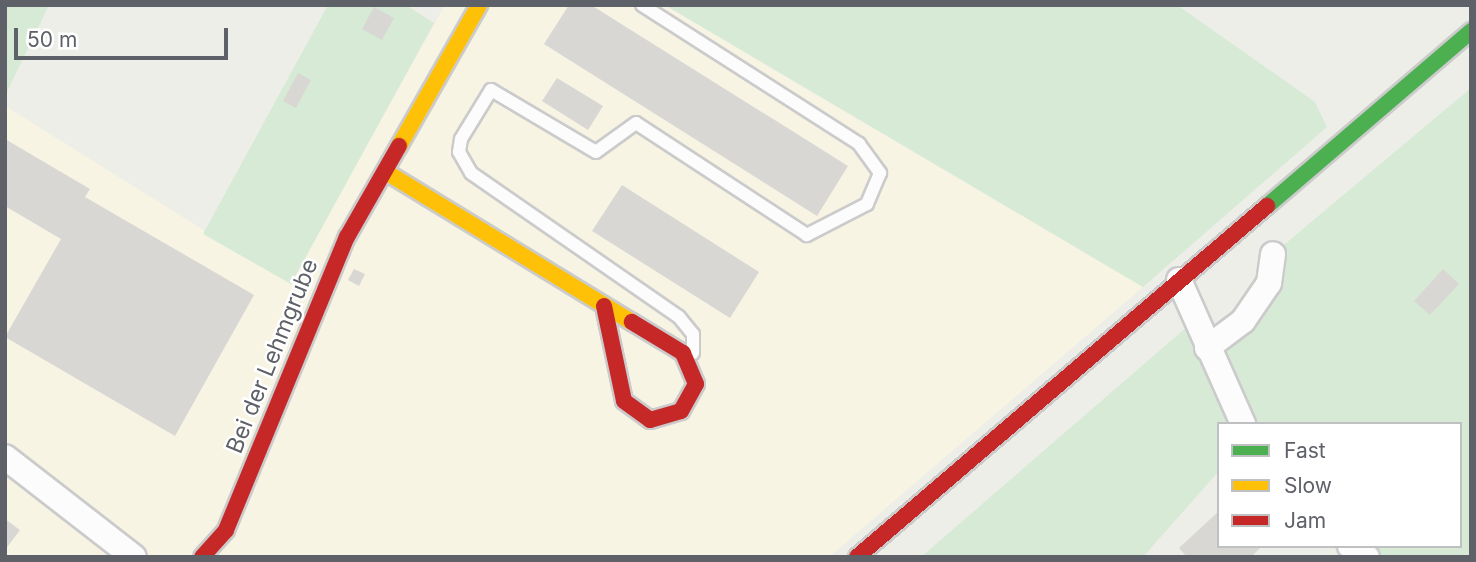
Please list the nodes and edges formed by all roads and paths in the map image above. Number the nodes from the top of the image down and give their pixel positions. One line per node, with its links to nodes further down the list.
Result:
1 (479, 5): 4 (street, Bei der Lehmgrube)
2 (642, 5): 9 (lane)
3 (1471, 31): 6 (street)
4 (386, 173): 7 (street); 13 (street, Bei der Lehmgrube)
5 (1273, 254): 8 (street)
6 (1179, 280): 8 (street); 14 (street)
7 (604, 306): 9 (street); 9 (street)
8 (1207, 348): 10 (street)
9 (693, 368)
10 (1242, 422)
11 (5, 457): 12 (street)
12 (134, 557)
13 (202, 557)
14 (857, 557)

